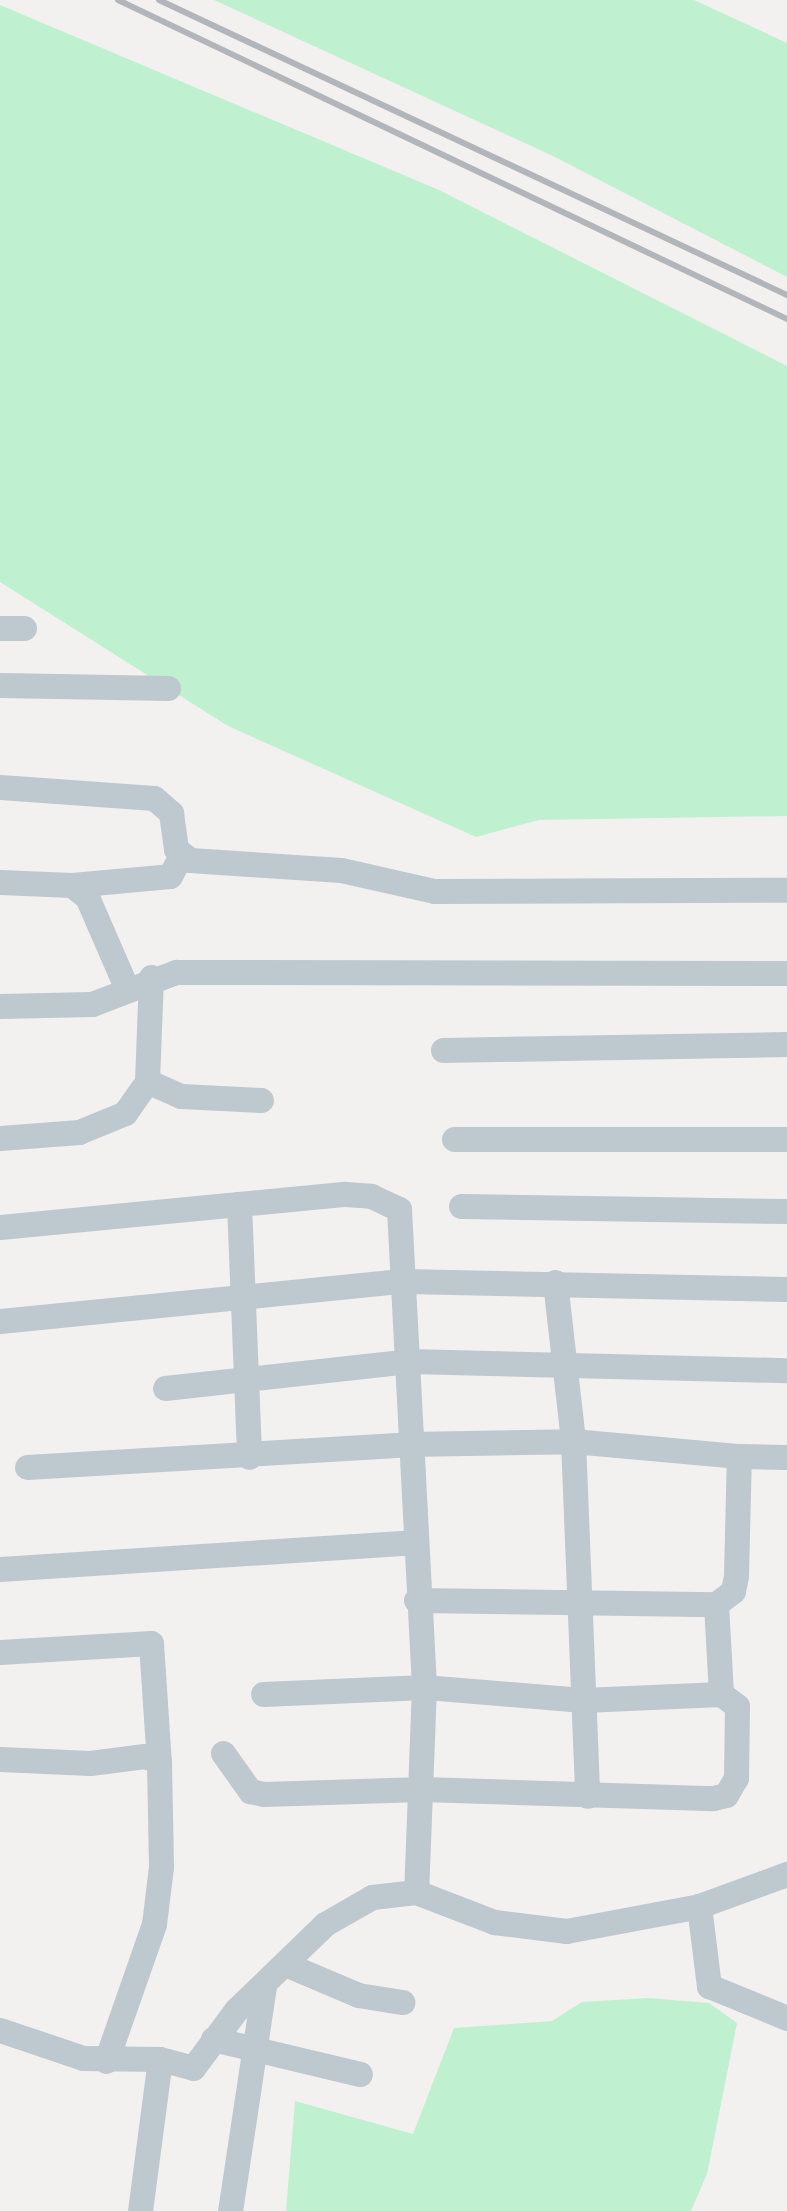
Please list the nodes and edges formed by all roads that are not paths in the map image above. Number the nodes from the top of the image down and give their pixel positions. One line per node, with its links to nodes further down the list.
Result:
1 (0, 685): 2 (street)
2 (168, 688)
3 (0, 788): 4 (street)
4 (181, 856): 6 (street); 7 (street)
5 (0, 882): 6 (street)
6 (72, 884): 10 (street)
7 (787, 890)
8 (787, 972): 9 (street)
9 (151, 977): 10 (street); 14 (street)
10 (128, 989): 11 (street)
11 (0, 1006)
12 (787, 1044): 13 (street)
13 (443, 1050)
14 (147, 1081): 15 (street); 16 (street)
15 (261, 1100)
16 (0, 1138)
17 (787, 1139): 18 (street)
18 (454, 1140)
19 (238, 1204): 22 (street); 23 (street); 26 (street)
20 (461, 1206): 21 (street)
21 (787, 1212)
22 (0, 1228)
23 (404, 1281): 24 (street); 26 (street); 28 (street)
24 (555, 1282): 25 (street); 29 (street)
25 (787, 1289)
26 (242, 1298): 27 (street); 31 (street)
27 (0, 1320)
28 (408, 1361): 29 (street); 31 (street); 34 (street)
29 (566, 1366): 30 (street); 33 (street)
30 (787, 1370)
31 (246, 1378): 32 (street); 36 (street)
32 (165, 1388)
33 (573, 1442): 34 (street); 35 (street); 42 (street)
34 (409, 1444): 36 (street); 39 (street)
35 (739, 1456): 37 (street); 43 (street)
36 (249, 1457): 38 (street)
37 (787, 1457)
38 (27, 1467)
39 (413, 1542): 40 (street); 41 (street)
40 (0, 1569)
41 (416, 1600): 42 (street); 45 (street)
42 (577, 1602): 43 (street); 48 (street)
43 (716, 1604): 47 (street)
44 (0, 1652): 51 (street)
45 (424, 1687): 46 (street); 48 (street); 52 (street)
46 (263, 1694)
47 (721, 1694): 48 (street); 53 (street)
48 (583, 1700): 53 (street)
49 (223, 1753): 52 (street)
50 (0, 1759): 51 (street)
51 (159, 1762): 65 (street)
52 (422, 1790): 53 (street); 55 (street)
53 (587, 1796)
54 (787, 1874): 56 (street)
55 (416, 1892): 56 (street); 57 (street)
56 (699, 1906): 60 (street)
57 (285, 1964): 58 (street); 59 (street)
58 (264, 1985): 62 (street); 63 (street)
59 (402, 2002)
60 (787, 2018)
61 (0, 2030): 65 (street)
62 (213, 2039): 63 (street); 64 (street)
63 (255, 2050): 66 (street); 68 (street)
64 (160, 2059): 65 (street); 67 (street)
65 (106, 2061)
66 (360, 2074)
67 (140, 2211)
68 (230, 2211)

